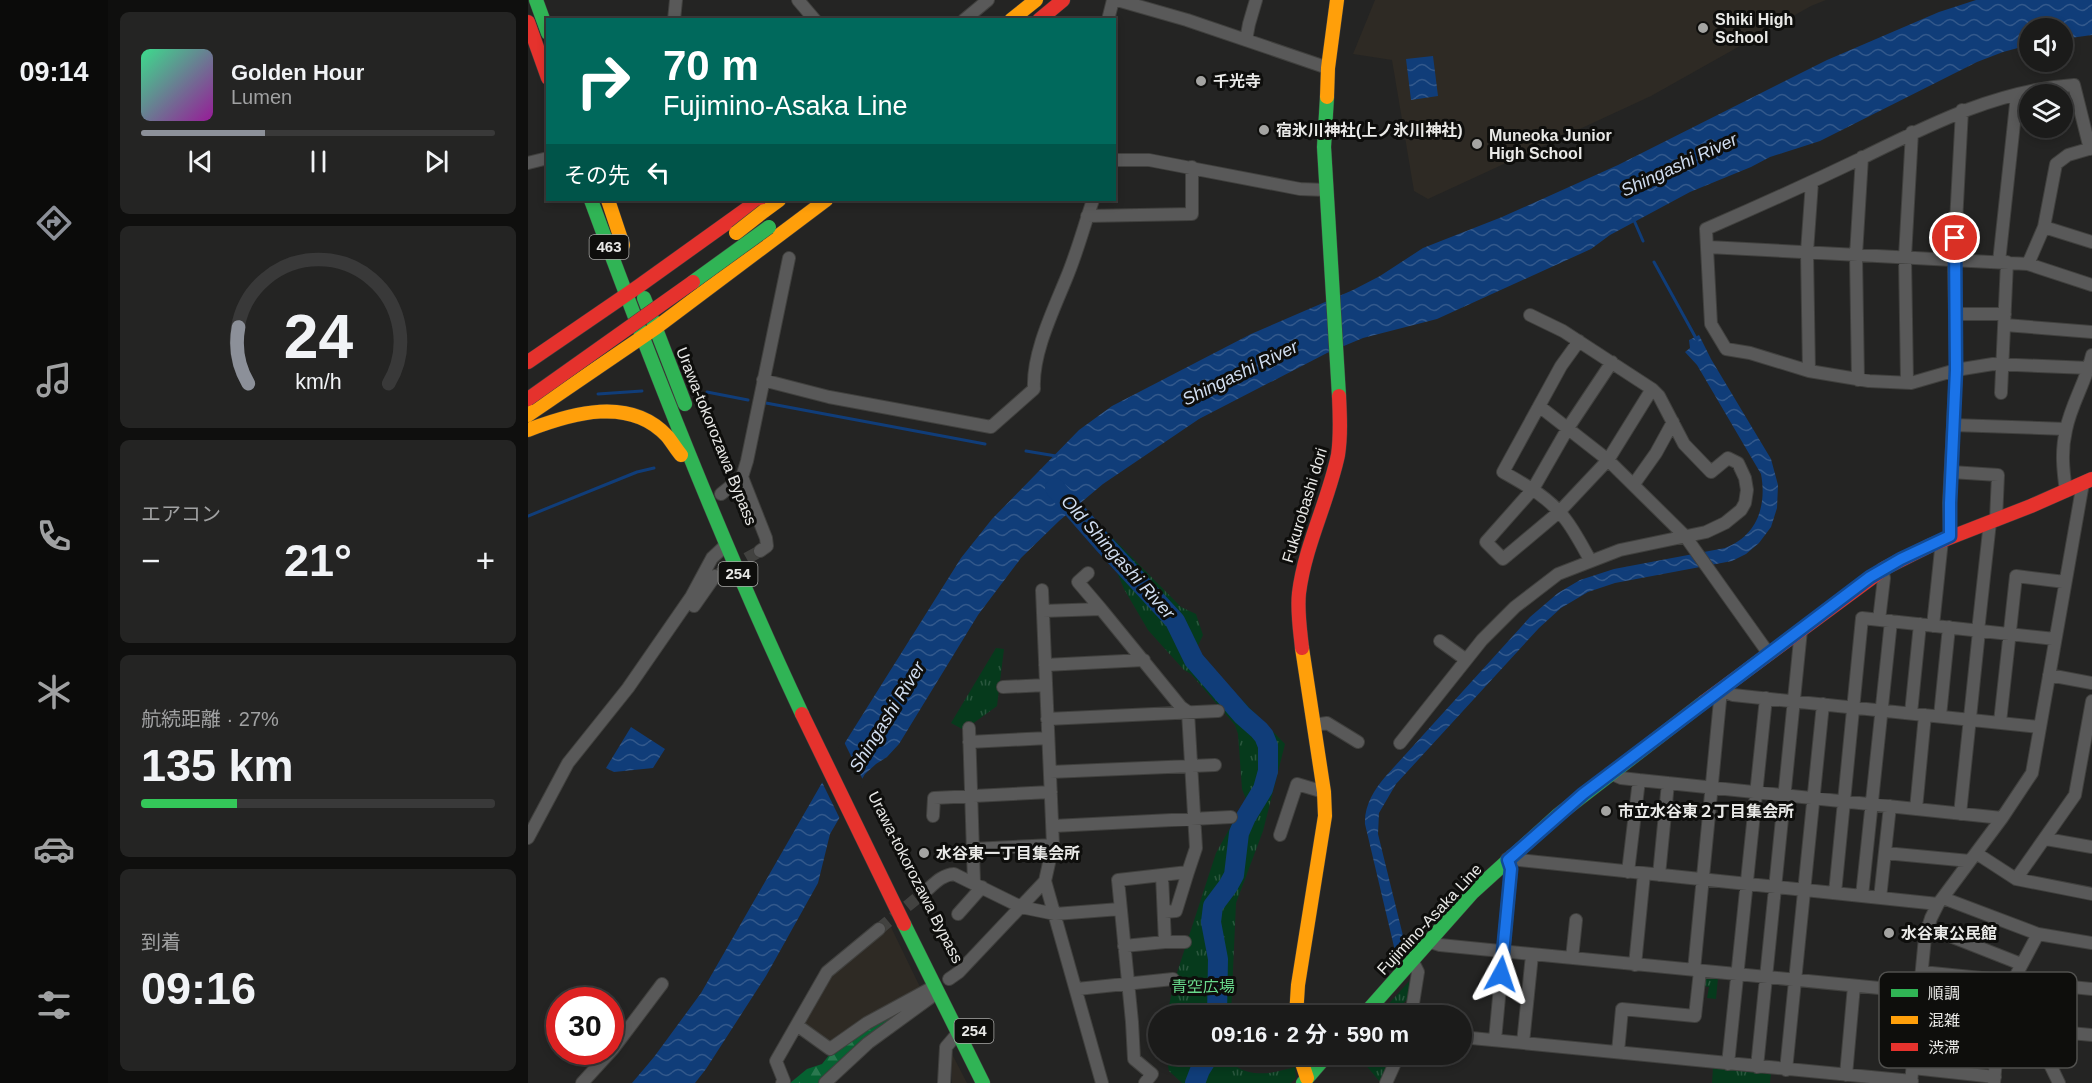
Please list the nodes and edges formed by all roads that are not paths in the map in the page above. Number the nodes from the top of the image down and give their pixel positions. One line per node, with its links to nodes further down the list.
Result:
1 (536, 0): 18 (main road)
2 (676, 0): 10 (street)
3 (798, 0): 11 (street)
4 (988, 0): 12 (street)
5 (1036, 0): 13 (main road)
6 (1064, 0): 14 (main road); 15 (main road)
7 (1115, 0): 16 (street); 19 (street)
8 (1256, 0): 19 (street)
9 (1337, 0): 20 (main road, Fukurobashi dori)
10 (674, 18)
11 (813, 18)
12 (966, 18)
13 (1014, 18)
14 (1042, 18)
15 (1048, 18)
16 (1109, 18)
17 (528, 22): 21 (main road)
18 (546, 28)
19 (1246, 40): 20 (street)
20 (1328, 68): 32 (main road, Fukurobashi dori)
21 (546, 72)
22 (2018, 95): 23 (street); 25 (street); 49 (street)
23 (1962, 111): 24 (street); 48 (street)
24 (1912, 132): 27 (street); 46 (street)
25 (2091, 149): 40 (street)
26 (546, 158): 29 (street)
27 (1862, 158): 31 (street); 45 (street)
28 (1116, 160): 30 (street)
29 (528, 163)
30 (1192, 167): 32 (street); 39 (street)
31 (1812, 182): 42 (street); 43 (street)
32 (1326, 190): 141 (main road, Fukurobashi dori)
33 (591, 201): 53 (main road, 463)
34 (608, 201): 44 (main road, 463)
35 (806, 201): 54 (main road, bridge)
36 (825, 201): 58 (main road)
37 (1093, 201): 39 (street)
38 (762, 205): 53 (main road); 54 (main road, bridge)
39 (1087, 216): 69 (street)
40 (2044, 227): 41 (street); 50 (street)
41 (2092, 243)
42 (1708, 247): 43 (street); 68 (street)
43 (1807, 252): 45 (street); 68 (street)
44 (626, 253)
45 (1856, 255): 46 (street); 70 (street)
46 (1905, 257): 48 (street); 71 (street)
47 (789, 258): 69 (street)
48 (1954, 260): 49 (street); 55 (street)
49 (2003, 262): 50 (street); 57 (street)
50 (2028, 264): 52 (street)
51 (633, 271): 53 (main road, 463)
52 (2092, 285)
53 (633, 290): 58 (main road, Urawa-tokorozawa Bypass); 60 (main road, Urawa-tokorozawa Bypass / 254); 63 (main road)
54 (642, 312): 72 (main road); 75 (main road, bridge)
55 (1955, 314): 57 (street); 67 (street)
56 (1530, 315): 61 (street)
57 (2005, 319): 59 (street); 65 (street)
58 (657, 327): 60 (main road); 78 (main road, Urawa-tokorozawa Bypass)
59 (2092, 332)
60 (642, 337): 77 (main road); 91 (main road, Urawa-tokorozawa Bypass / 254)
61 (1579, 341): 64 (street); 76 (street)
62 (2092, 356): 66 (street)
63 (528, 362)
64 (1612, 362): 73 (street); 81 (street)
65 (2003, 363): 66 (street); 67 (street); 74 (street)
66 (2089, 369): 82 (street)
67 (1956, 370): 71 (street); 80 (street)
68 (1809, 371): 70 (street)
69 (763, 380): 86 (street)
70 (1858, 380): 71 (street)
71 (1907, 382)
72 (528, 383)
73 (1652, 389): 79 (street); 84 (street)
74 (2001, 393)
75 (528, 399)
76 (1539, 406): 81 (street); 89 (street)
77 (528, 414)
78 (691, 420)
79 (1673, 422): 88 (street); 96 (street)
80 (1953, 424): 82 (street); 85 (street)
81 (1568, 428): 84 (street); 89 (street)
82 (2066, 429): 90 (street)
83 (528, 430): 91 (main road, 254)
84 (1608, 460): 88 (street); 93 (street)
85 (1951, 472): 94 (street); 95 (street)
86 (742, 477): 92 (street); 98 (street)
87 (2088, 481): 90 (main road, Fujimino-Asaka Line); 104 (street)
88 (1634, 484): 96 (street)
89 (1533, 489): 93 (street); 93 (street)
90 (2066, 491): 94 (main road, Fujimino-Asaka Line)
91 (705, 494): 97 (main road, Urawa-tokorozawa Bypass / 254)
92 (721, 494)
93 (1559, 512): 99 (street)
94 (1993, 521): 95 (main road, Fujimino-Asaka Line); 113 (street)
95 (1946, 538): 100 (main road, Fujimino-Asaka Line); 110 (street)
96 (1689, 541): 99 (street); 118 (street)
97 (726, 544): 117 (street); 232 (main road, Urawa-tokorozawa Bypass / 254)
98 (760, 551)
99 (1590, 560): 119 (street)
100 (1882, 569): 108 (street); 112 (main road, Fujimino-Asaka Line)
101 (1088, 573): 106 (street)
102 (715, 576): 117 (street)
103 (757, 581): 162 (main road, Urawa-tokorozawa Bypass / 254)
104 (2065, 582): 114 (street); 115 (street)
105 (1042, 590): 107 (street)
106 (1101, 609): 107 (street); 120 (street)
107 (1043, 611): 121 (street)
108 (1885, 621): 109 (street); 131 (street); 132 (street)
109 (1920, 624): 110 (street); 135 (street)
110 (1933, 626): 111 (street)
111 (1948, 627): 113 (street); 137 (street)
112 (1801, 630): 118 (main road, Fujimino-Asaka Line); 128 (street)
113 (1979, 631): 114 (street); 139 (street)
114 (2010, 634): 115 (street); 140 (street)
115 (2055, 639): 122 (street)
116 (1440, 641): 119 (street)
117 (656, 649): 173 (street)
118 (1769, 654): 126 (main road, Fujimino-Asaka Line)
119 (1465, 659): 147 (street)
120 (1144, 660): 121 (street); 134 (street)
121 (1045, 665): 124 (street)
122 (2049, 675): 123 (street); 142 (street)
123 (2092, 683)
124 (1046, 685): 125 (street); 138 (street)
125 (1003, 687)
126 (1721, 690): 127 (street); 151 (main road, Fujimino-Asaka Line); 154 (street)
127 (1766, 698): 128 (street); 157 (street)
128 (1794, 701): 130 (street); 159 (street)
129 (2092, 701): 174 (street)
130 (1823, 704): 131 (street); 160 (street)
131 (1852, 707): 132 (street); 161 (street)
132 (1882, 710): 135 (street); 163 (street)
133 (1218, 711): 134 (street)
134 (1188, 712): 138 (street); 149 (street)
135 (1911, 713): 136 (street)
136 (1925, 715): 137 (street); 165 (street)
137 (1940, 716): 139 (street)
138 (1047, 719): 144 (street)
139 (1970, 719): 140 (street); 166 (street)
140 (2000, 722): 142 (street)
141 (1314, 725): 146 (street); 156 (main road, Fukurobashi dori)
142 (2039, 727): 169 (street)
143 (969, 728): 145 (street)
144 (1048, 738): 145 (street); 150 (street)
145 (969, 742): 158 (street)
146 (1358, 742)
147 (1400, 742)
148 (1215, 765): 149 (street)
149 (1191, 766): 150 (street); 170 (street)
150 (1050, 772): 155 (street)
151 (1610, 773): 152 (street); 180 (main road, Fujimino-Asaka Line)
152 (1639, 780): 153 (street); 182 (street)
153 (1668, 783): 154 (street); 185 (street)
154 (1713, 788): 157 (street); 187 (street)
155 (1051, 792): 158 (street); 171 (street)
156 (1324, 792): 172 (street); 235 (main road, Fukurobashi dori)
157 (1756, 792): 159 (street); 189 (street)
158 (971, 795): 167 (street); 177 (street)
159 (1784, 795): 160 (street); 191 (street)
160 (1814, 798): 161 (street); 193 (street)
161 (1843, 800): 163 (street); 194 (street)
162 (861, 803)
163 (1872, 804): 164 (street); 196 (street)
164 (1890, 806): 165 (street); 178 (street)
165 (1916, 809): 166 (street)
166 (1960, 814): 169 (street)
167 (933, 816)
168 (1231, 817): 170 (street)
169 (2002, 818): 179 (street)
170 (1194, 819): 171 (street); 181 (street)
171 (1053, 826): 175 (street)
172 (1280, 835)
173 (528, 838)
174 (2046, 839): 176 (street); 186 (street)
175 (1053, 845): 177 (street); 188 (street)
176 (2092, 847)
177 (973, 849): 190 (street)
178 (1885, 853): 179 (street); 197 (street)
179 (1973, 857): 186 (street); 198 (street)
180 (1509, 858): 182 (street); 208 (main road, Fujimino-Asaka Line); 213 (street)
181 (1188, 872): 184 (street); 201 (street)
182 (1629, 872): 183 (street)
183 (1644, 874): 185 (street); 217 (street)
184 (1162, 875): 200 (street); 201 (street)
185 (1659, 875): 187 (street)
186 (2016, 879): 195 (street)
187 (1704, 880): 189 (street); 219 (street)
188 (1045, 881): 199 (street); 203 (street)
189 (1746, 884): 191 (street); 222 (street)
190 (978, 885): 192 (street); 199 (street); 202 (street)
191 (1775, 887): 193 (street); 223 (street)
192 (927, 890)
193 (1805, 890): 194 (street); 226 (street)
194 (1834, 893): 196 (street)
195 (2092, 894)
196 (1862, 896): 197 (street)
197 (1880, 898): 198 (street)
198 (1941, 901): 205 (street); 207 (street)
199 (1021, 907): 203 (street); 224 (street)
200 (1120, 909): 203 (street); 212 (street)
201 (1164, 912): 209 (street)
202 (958, 914)
203 (1055, 914): 233 (street)
204 (1576, 920): 215 (street)
205 (1927, 927): 218 (street); 220 (street)
206 (879, 929): 238 (street)
207 (2038, 934): 211 (street); 218 (street)
208 (1428, 941): 213 (street); 216 (main road, Fujimino-Asaka Line)
209 (1166, 942): 210 (street); 212 (street)
210 (1185, 942)
211 (2092, 943)
212 (1124, 946): 228 (street)
213 (1503, 952): 214 (street); 243 (street)
214 (1532, 955): 215 (street); 244 (street)
215 (1572, 958): 217 (street)
216 (1412, 960): 236 (main road, Fujimino-Asaka Line); 237 (street)
217 (1635, 964): 219 (street)
218 (2021, 964): 221 (street)
219 (1697, 971): 222 (street); 245 (street)
220 (1922, 972)
221 (2016, 972)
222 (1737, 975): 223 (street); 246 (street)
223 (1766, 977): 226 (street); 250 (street)
224 (948, 979): 232 (main road)
225 (1173, 979): 228 (street)
226 (1796, 980): 229 (street); 253 (street)
227 (662, 984): 258 (street)
228 (1127, 984): 233 (street); 264 (street)
229 (1854, 986): 230 (street); 254 (street)
230 (1879, 988)
231 (2077, 988): 234 (street)
232 (936, 989): 238 (street); 239 (main road, Urawa-tokorozawa Bypass / 254); 260 (street)
233 (1077, 989): 263 (street)
234 (2092, 989)
235 (1297, 1005)
236 (1373, 1005)
237 (1413, 1005)
238 (798, 1026): 259 (street)
239 (958, 1033): 261 (street); 262 (main road, Urawa-tokorozawa Bypass / 254)
240 (2077, 1034): 241 (street)
241 (2092, 1035)
242 (1472, 1038): 243 (street)
243 (1495, 1040): 244 (street)
244 (1523, 1043): 245 (street)
245 (1618, 1052): 246 (street)
246 (1728, 1064): 250 (street)
247 (1301, 1065): 256 (main road)
248 (1319, 1065): 256 (main road)
249 (1394, 1065): 265 (street)
250 (1757, 1067): 253 (street)
251 (1913, 1068): 255 (street); 257 (street)
252 (2052, 1068): 266 (street)
253 (1786, 1070): 254 (street)
254 (1846, 1075): 257 (street)
255 (1994, 1080)
256 (1305, 1081)
257 (1911, 1082)
258 (582, 1083)
259 (782, 1083)
260 (825, 1083)
261 (944, 1083)
262 (982, 1083)
263 (1102, 1083)
264 (1145, 1083)
265 (1386, 1083)
266 (2059, 1083)

